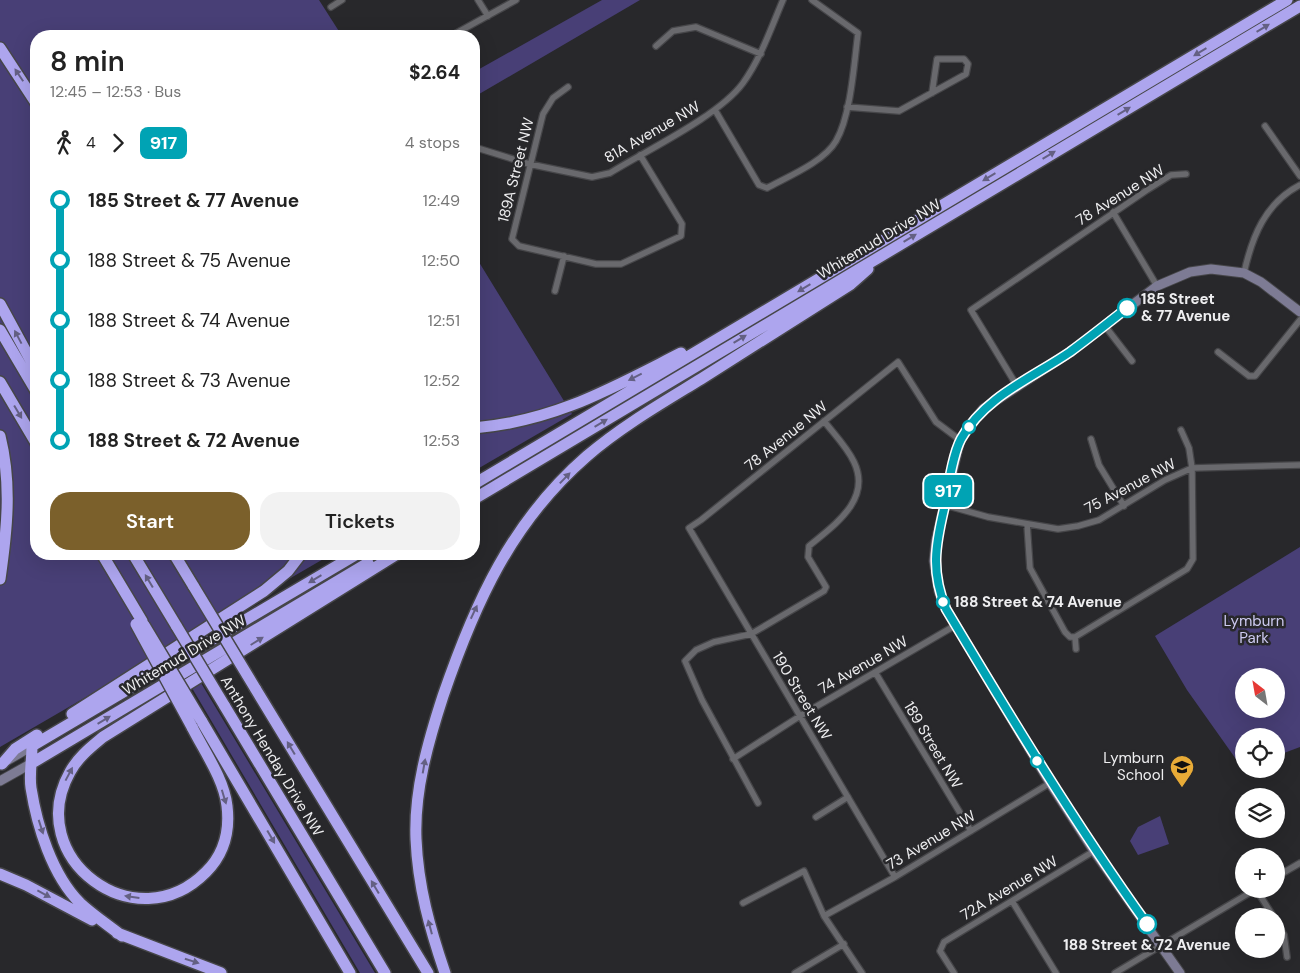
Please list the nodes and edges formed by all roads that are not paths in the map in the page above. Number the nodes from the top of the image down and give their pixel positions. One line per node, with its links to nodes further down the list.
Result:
1 (342, 0): 7 (street)
2 (478, 0): 9 (street)
3 (516, 0): 9 (street)
4 (783, 0): 13 (street, 81A Avenue NW)
5 (812, 0): 17 (street)
6 (1287, 0): 32 (highway, Whitemud Drive NW, one-way to 32)
7 (330, 6)
8 (1300, 6): 27 (highway, Whitemud Drive NW, one-way to 8)
9 (488, 16): 10 (street)
10 (462, 30)
11 (656, 46): 13 (street)
12 (0, 48): 15 (highway, one-way to 12)
13 (761, 54): 18 (street, 81A Avenue NW)
14 (568, 87): 22 (street, 189A Street NW)
15 (30, 93)
16 (932, 93): 16 (street); 17 (street)
17 (848, 107): 18 (street)
18 (715, 110): 21 (street, 81A Avenue NW)
19 (1265, 126): 24 (street)
20 (480, 149): 22 (street, 81A Avenue NW)
21 (640, 155): 22 (street, 81A Avenue NW); 28 (street)
22 (529, 164): 28 (street, 189A Street NW)
23 (1186, 174): 26 (street, 78 Avenue NW)
24 (1300, 176)
25 (1300, 185): 29 (street)
26 (1113, 212): 30 (street); 43 (street, 78 Avenue NW)
27 (887, 252): 54 (highway, Whitemud Drive NW, one-way to 27); 102 (highway, one-way to 27)
28 (564, 256): 31 (street)
29 (1244, 273): 30 (street); 34 (street)
30 (1157, 286): 36 (street)
31 (555, 291)
32 (787, 298): 45 (highway, one-way to 45); 53 (highway, Whitemud Drive NW)
33 (0, 304): 39 (highway, one-way to 33)
34 (1300, 312)
35 (1300, 320): 38 (street)
36 (1105, 326): 40 (street); 43 (street)
37 (0, 330): 41 (highway)
38 (1218, 352)
39 (30, 359)
40 (1132, 361)
41 (30, 381)
42 (0, 382): 47 (highway, one-way to 47)
43 (1017, 386): 50 (street)
44 (824, 421): 50 (street, 78 Avenue NW); 58 (street, 78 Avenue NW); 68 (street)
45 (480, 428)
46 (1181, 430): 52 (street)
47 (30, 433)
48 (0, 436): 66 (highway)
49 (1092, 439): 56 (street)
50 (960, 440): 55 (street)
51 (1300, 465): 52 (street, 75 Avenue NW)
52 (1192, 468): 56 (street, 75 Avenue NW); 69 (street)
53 (480, 480)
54 (480, 497)
55 (944, 505): 57 (street, 75 Avenue NW); 67 (street)
56 (1124, 506): 57 (street, 75 Avenue NW)
57 (1027, 524): 69 (street)
58 (689, 528): 68 (street, 190 Street NW)
59 (106, 560): 73 (highway, bridge)
60 (137, 560): 100 (highway, Anthony Henday Drive NW, one-way to 60, bridge)
61 (178, 560): 101 (highway, one-way to 61, bridge)
62 (296, 560): 77 (highway)
63 (347, 560): 74 (highway, Whitemud Drive NW, one-way to 74)
64 (373, 560): 76 (highway, Whitemud Drive NW, one-way to 64)
65 (387, 560): 73 (highway, one-way to 65)
66 (0, 579)
67 (956, 625): 71 (street, 74 Avenue NW); 79 (street)
68 (752, 634): 72 (street, 190 Street NW); 75 (street)
69 (1075, 638): 70 (street)
70 (1076, 649)
71 (874, 672): 72 (street, 74 Avenue NW); 83 (street, 189 Street NW)
72 (800, 716): 75 (street, 74 Avenue NW); 80 (street, 190 Street NW)
73 (197, 724): 99 (highway, one-way to 99)
74 (32, 746): 76 (highway); 77 (street, Whitemud Drive NW)
75 (733, 759): 81 (street)
76 (32, 762): 78 (street, Whitemud Drive NW); 93 (highway, one-way to 93)
77 (1, 764)
78 (0, 782)
79 (1050, 783): 83 (street, 73 Avenue NW); 84 (street)
80 (848, 797): 82 (street); 88 (street, 190 Street NW)
81 (758, 803)
82 (816, 817)
83 (970, 831): 88 (street, 73 Avenue NW)
84 (1094, 851): 90 (street, 72A Avenue NW); 96 (street)
85 (1300, 863): 86 (street)
86 (1285, 872)
87 (0, 874): 93 (highway, one-way to 93)
88 (895, 877): 92 (street, 73 Avenue NW)
89 (1241, 898): 96 (street)
90 (1012, 901): 105 (street, 72A Avenue NW); 106 (street)
91 (744, 903): 92 (street)
92 (824, 916): 95 (street)
93 (122, 936): 98 (highway, one-way to 98)
94 (1285, 942): 97 (street)
95 (844, 944): 103 (street); 104 (street)
96 (1162, 945): 107 (street); 108 (street)
97 (1287, 957)
98 (221, 973)
99 (350, 973)
100 (386, 973)
101 (428, 973)
102 (445, 973)
103 (795, 973)
104 (862, 973)
105 (954, 973)
106 (1056, 973)
107 (1115, 973)
108 (1180, 973)

